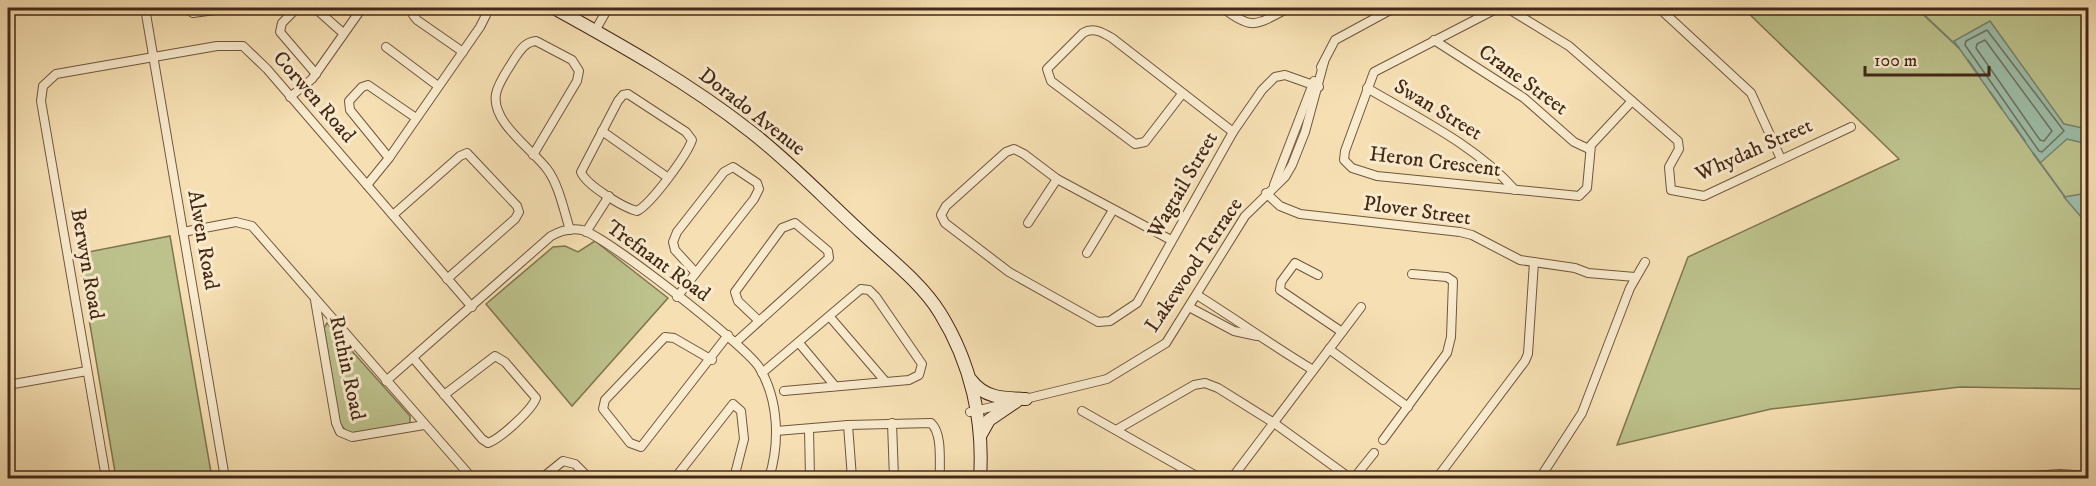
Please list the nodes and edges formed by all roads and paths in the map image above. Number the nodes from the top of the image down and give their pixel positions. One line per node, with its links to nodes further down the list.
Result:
1 (145, 8): 23 (street, Alwen Road)
2 (185, 8): 3 (street)
3 (229, 8)
4 (297, 8): 25 (street)
5 (315, 8): 19 (street)
6 (362, 8): 19 (street)
7 (414, 8): 22 (street)
8 (480, 8): 22 (street)
9 (554, 8): 18 (street, Dorado Avenue)
10 (608, 8): 18 (street)
11 (1223, 8): 12 (street)
12 (1287, 8)
13 (1394, 8): 27 (street, Lakewood Terrace)
14 (1494, 8): 17 (street, Heron Crescent)
15 (1507, 8): 31 (street)
16 (1659, 8): 39 (street)
17 (1478, 14): 20 (street, Heron Crescent)
18 (596, 31): 58 (street, Dorado Avenue)
19 (343, 33): 25 (street)
20 (1434, 40): 28 (street, Heron Crescent); 36 (street, Crane Street)
21 (386, 47): 26 (street)
22 (463, 52): 26 (street)
23 (153, 56): 24 (street, Corwen Road); 30 (street, Corwen Road); 50 (street, Alwen Road)
24 (69, 71): 78 (street, Berwyn Road)
25 (316, 74): 30 (street)
26 (438, 86): 32 (street)
27 (1316, 86): 35 (street, Wagtail Street); 44 (street, Lakewood Terrace)
28 (1367, 88): 43 (street, Swan Street); 43 (street, Heron Crescent)
29 (1182, 94): 29 (street); 35 (street)
30 (290, 97): 42 (street, Corwen Road)
31 (1632, 101): 36 (street); 39 (street, Whydah Street)
32 (416, 118): 38 (street); 38 (street)
33 (1851, 127): 39 (street, Whydah Street)
34 (602, 131): 40 (street); 40 (street); 45 (street)
35 (1233, 132): 52 (street, Wagtail Street)
36 (1589, 149): 43 (street, Heron Crescent)
37 (533, 156): 37 (street); 49 (street)
38 (389, 158): 42 (street)
39 (1781, 159)
40 (667, 177): 45 (street)
41 (1057, 179): 46 (street); 48 (street); 52 (street, Wagtail Street)
42 (367, 185): 47 (street, Corwen Road)
43 (1515, 190)
44 (1266, 193): 54 (street, Plover Street); 62 (street, Lakewood Terrace)
45 (609, 196): 51 (street)
46 (1113, 210): 52 (street); 53 (street)
47 (393, 215): 61 (street, Corwen Road); 61 (street)
48 (1029, 223)
49 (570, 230): 51 (street, Trefnant Road); 67 (street)
50 (183, 232): 64 (street, Ruthin Road); 104 (street, Alwen Road)
51 (586, 232): 63 (street, Trefnant Road)
52 (1171, 240)
53 (1087, 253)
54 (1534, 262): 60 (street, Plover Street); 120 (street)
55 (1645, 262): 60 (street)
56 (696, 273): 56 (street); 63 (street)
57 (1412, 274): 89 (street)
58 (906, 275): 81 (street, Dorado Avenue); 91 (street, Dorado Avenue)
59 (1318, 275): 70 (street)
60 (1635, 277): 121 (street)
61 (447, 279): 67 (street, Corwen Road)
62 (1197, 295): 65 (street, Lakewood Terrace); 72 (street)
63 (677, 297): 71 (street, Trefnant Road)
64 (315, 299): 82 (street, Ruthin Road); 94 (street, Ruthin Road)
65 (1190, 307): 72 (street); 88 (street, Lakewood Terrace)
66 (1360, 307): 70 (street)
67 (472, 308): 76 (street)
68 (830, 317): 74 (street); 83 (street); 83 (street)
69 (758, 320): 69 (street); 73 (street)
70 (1342, 332): 75 (street)
71 (728, 336): 73 (street, Trefnant Road); 77 (street)
72 (1257, 336): 79 (street)
73 (736, 342): 80 (street, Trefnant Road)
74 (799, 343): 80 (street); 85 (street)
75 (1329, 349): 79 (street); 89 (street)
76 (413, 358): 82 (street); 87 (street)
77 (711, 360): 77 (street)
78 (87, 370): 84 (street); 103 (street, Berwyn Road)
79 (1313, 370): 93 (street)
80 (762, 373): 97 (street, Trefnant Road)
81 (969, 377): 88 (street); 91 (street, Dorado Avenue)
82 (386, 381): 94 (street, Ruthin Road)
83 (885, 381): 85 (street)
84 (8, 385)
85 (835, 386): 86 (street)
86 (784, 391)
87 (444, 395): 87 (street)
88 (1022, 400): 91 (street, Lakewood Terrace); 99 (street)
89 (1408, 407): 100 (street)
90 (1082, 411): 98 (street)
91 (974, 412): 99 (street); 115 (street)
92 (892, 423): 95 (street); 113 (street); 114 (street)
93 (1274, 423): 98 (street); 118 (street); 119 (street)
94 (424, 425): 105 (street, Ruthin Road)
95 (848, 425): 96 (street); 112 (street)
96 (809, 429): 97 (street); 111 (street)
97 (776, 430): 110 (street, Trefnant Road)
98 (1116, 430): 117 (street)
99 (980, 436): 116 (street)
100 (1383, 440)
101 (1374, 453): 119 (street)
102 (2088, 476): 122 (street)
103 (105, 478)
104 (225, 478)
105 (472, 478)
106 (542, 478): 107 (street)
107 (589, 478)
108 (675, 478): 109 (street)
109 (734, 478)
110 (769, 478)
111 (810, 478)
112 (852, 478)
113 (894, 478)
114 (940, 478)
115 (972, 478)
116 (980, 478)
117 (1200, 478)
118 (1232, 478)
119 (1352, 478)
120 (1437, 478)
121 (1540, 478)
122 (2003, 478)

